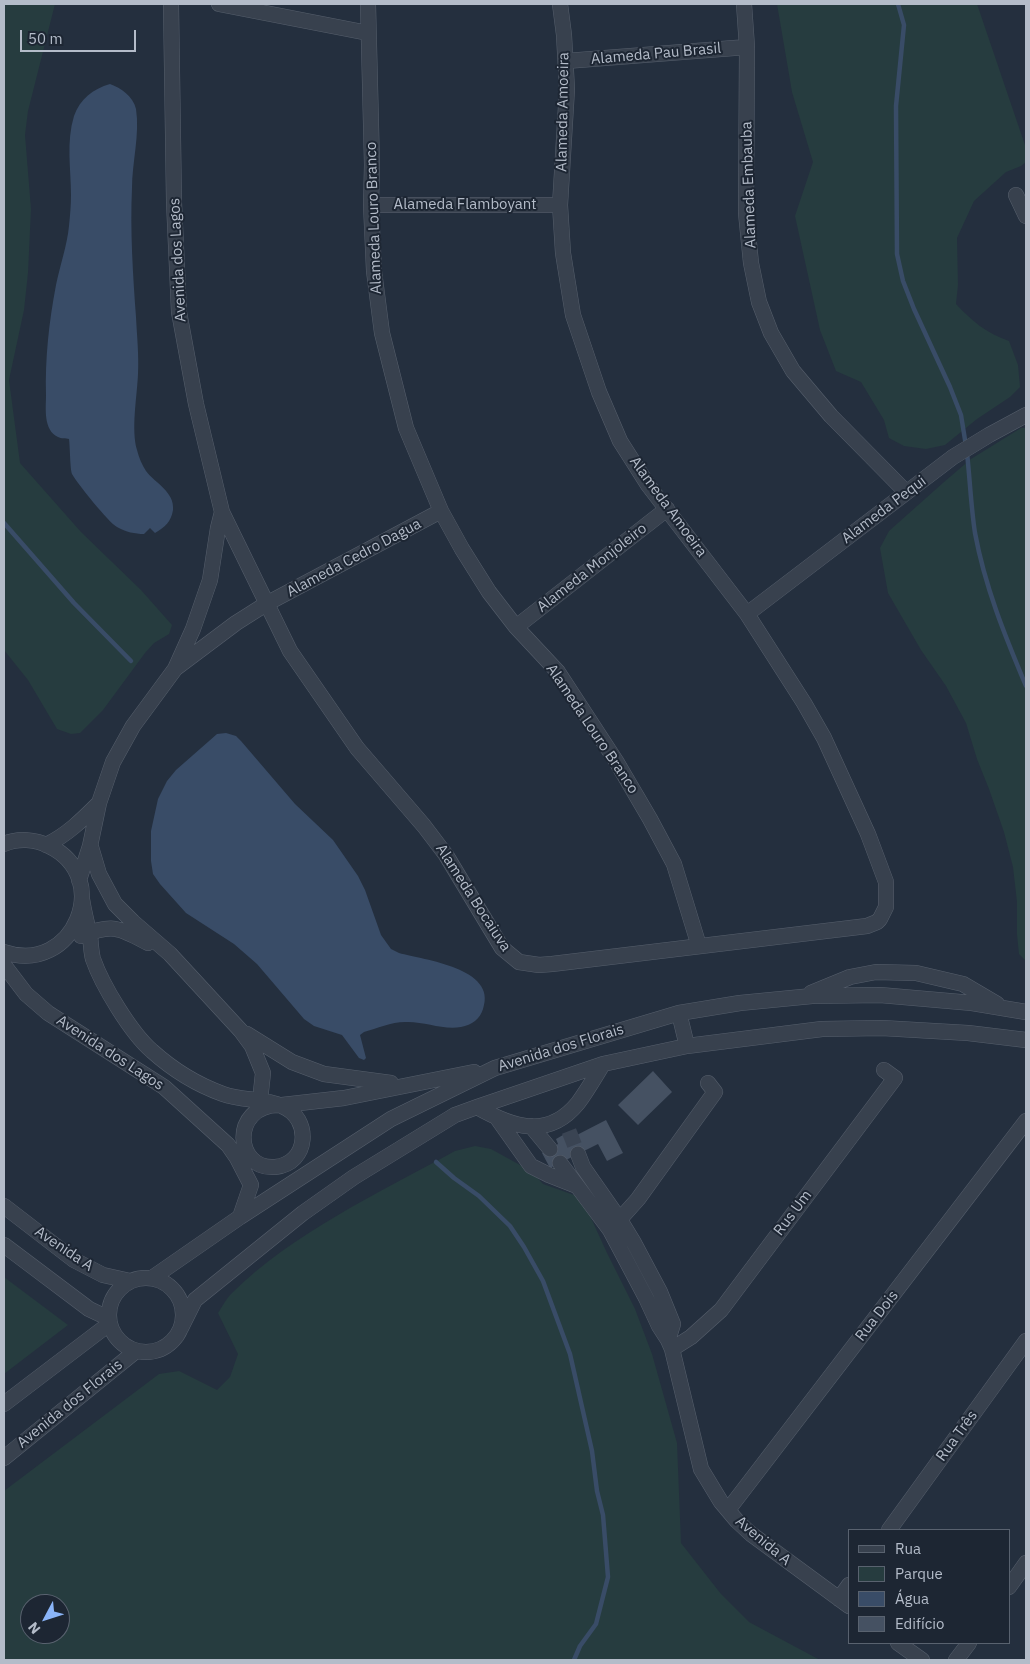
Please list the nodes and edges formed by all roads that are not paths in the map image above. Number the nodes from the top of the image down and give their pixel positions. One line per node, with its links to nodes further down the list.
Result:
1 (171, 4): 16 (street, Avenida dos Lagos)
2 (219, 4): 6 (street)
3 (368, 4): 6 (street, Alameda Louro Branco)
4 (560, 4): 8 (street, Alameda Amoeira)
5 (744, 4): 7 (street, Alameda Embauba)
6 (368, 33): 10 (street, Alameda Louro Branco)
7 (747, 47): 8 (street, Alameda Pau Brasil); 14 (street, Alameda Embauba)
8 (566, 61): 11 (street, Alameda Amoeira)
9 (1016, 195): 12 (street)
10 (371, 205): 11 (street, Alameda Flamboyant); 17 (street, Alameda Louro Branco)
11 (560, 205): 15 (street, Alameda Amoeira)
12 (1026, 216)
13 (1026, 415): 14 (street, Alameda Pequi)
14 (906, 492): 19 (street, Alameda Pequi)
15 (667, 509): 19 (street, Alameda Amoeira); 20 (street, Alameda Monjoleiro)
16 (222, 512): 18 (street, Avenida dos Lagos); 21 (street, Avenida dos Lagos)
17 (441, 512): 18 (street, Alameda Cedro Dagua); 20 (street, Alameda Louro Branco)
18 (266, 604): 21 (street, Alameda Cedro Dagua); 31 (street, Alameda Bocaiuva)
19 (747, 614): 28 (street, Alameda Amoeira)
20 (516, 627): 31 (street, Alameda Louro Branco)
21 (175, 669): 22 (street, Avenida dos Lagos)
22 (99, 803): 24 (street, Avenida dos Lagos); 25 (street, Avenida dos Lagos)
23 (4, 844): 24 (street, Avenida dos Lagos)
24 (46, 844): 26 (street, Avenida dos Lagos)
25 (90, 846): 26 (street, Avenida dos Lagos); 33 (street)
26 (79, 880): 27 (street, Avenida dos Lagos)
27 (82, 899): 29 (street); 30 (street, Avenida dos Lagos)
28 (883, 915): 31 (street, Alameda Bocaiuva)
29 (89, 933): 30 (street); 33 (street); 46 (street)
30 (60, 944): 32 (street)
31 (699, 946)
32 (4, 952)
33 (170, 954): 39 (street)
34 (4, 964): 50 (street, Avenida dos Lagos)
35 (801, 997): 36 (street, Avenida dos Florais); 36 (street); 38 (street, Avenida dos Florais)
36 (1005, 1009): 37 (street, Avenida dos Florais)
37 (1026, 1012)
38 (680, 1013): 41 (street); 44 (street, Avenida dos Florais)
39 (241, 1031): 42 (street); 48 (street)
40 (1026, 1040): 41 (street, Avenida dos Florais)
41 (687, 1046): 43 (street, Avenida dos Florais)
42 (292, 1062): 47 (street); 48 (street)
43 (603, 1064): 53 (street, Avenida dos Florais); 54 (street)
44 (495, 1068): 47 (street); 65 (street, Avenida dos Florais)
45 (884, 1070): 73 (street, Rus Um)
46 (180, 1071): 50 (street); 51 (street)
47 (442, 1078): 52 (street)
48 (264, 1081): 51 (street)
49 (708, 1083): 66 (street)
50 (164, 1086): 59 (street, Avenida dos Lagos)
51 (260, 1105): 52 (street); 61 (street)
52 (280, 1105): 61 (street)
53 (477, 1107): 55 (street); 71 (street, Avenida dos Florais)
54 (563, 1117): 57 (street); 58 (street)
55 (497, 1118): 57 (street); 63 (street)
56 (1026, 1121): 77 (street, Rua Dois)
57 (530, 1126): 60 (street)
58 (569, 1131)
59 (228, 1145): 61 (street); 62 (street, Avenida dos Lagos)
60 (550, 1149)
61 (250, 1156): 62 (street)
62 (251, 1185): 65 (street)
63 (577, 1186): 66 (street); 66 (street)
64 (4, 1206): 69 (street, Avenida A)
65 (240, 1217): 68 (street, Avenida dos Florais)
66 (615, 1225): 73 (street, Avenida A); 73 (street, Avenida A)
67 (4, 1246): 70 (street)
68 (152, 1278): 69 (street, Avenida dos Florais); 71 (street)
69 (130, 1282): 70 (street)
70 (109, 1321): 74 (street, Avenida dos Florais); 75 (street)
71 (181, 1328): 74 (street, Avenida dos Florais)
72 (1026, 1341): 78 (street, Rua Três)
73 (670, 1344): 77 (street, Avenida A)
74 (136, 1351): 76 (street, Avenida dos Florais)
75 (4, 1404)
76 (4, 1458)
77 (728, 1510): 82 (street, Avenida A)
78 (890, 1529)
79 (1026, 1563): 80 (street)
80 (1010, 1587)
81 (848, 1589): 82 (street)
82 (844, 1603)
83 (899, 1644): 85 (street)
84 (968, 1644): 86 (street)
85 (922, 1660)
86 (956, 1660)

